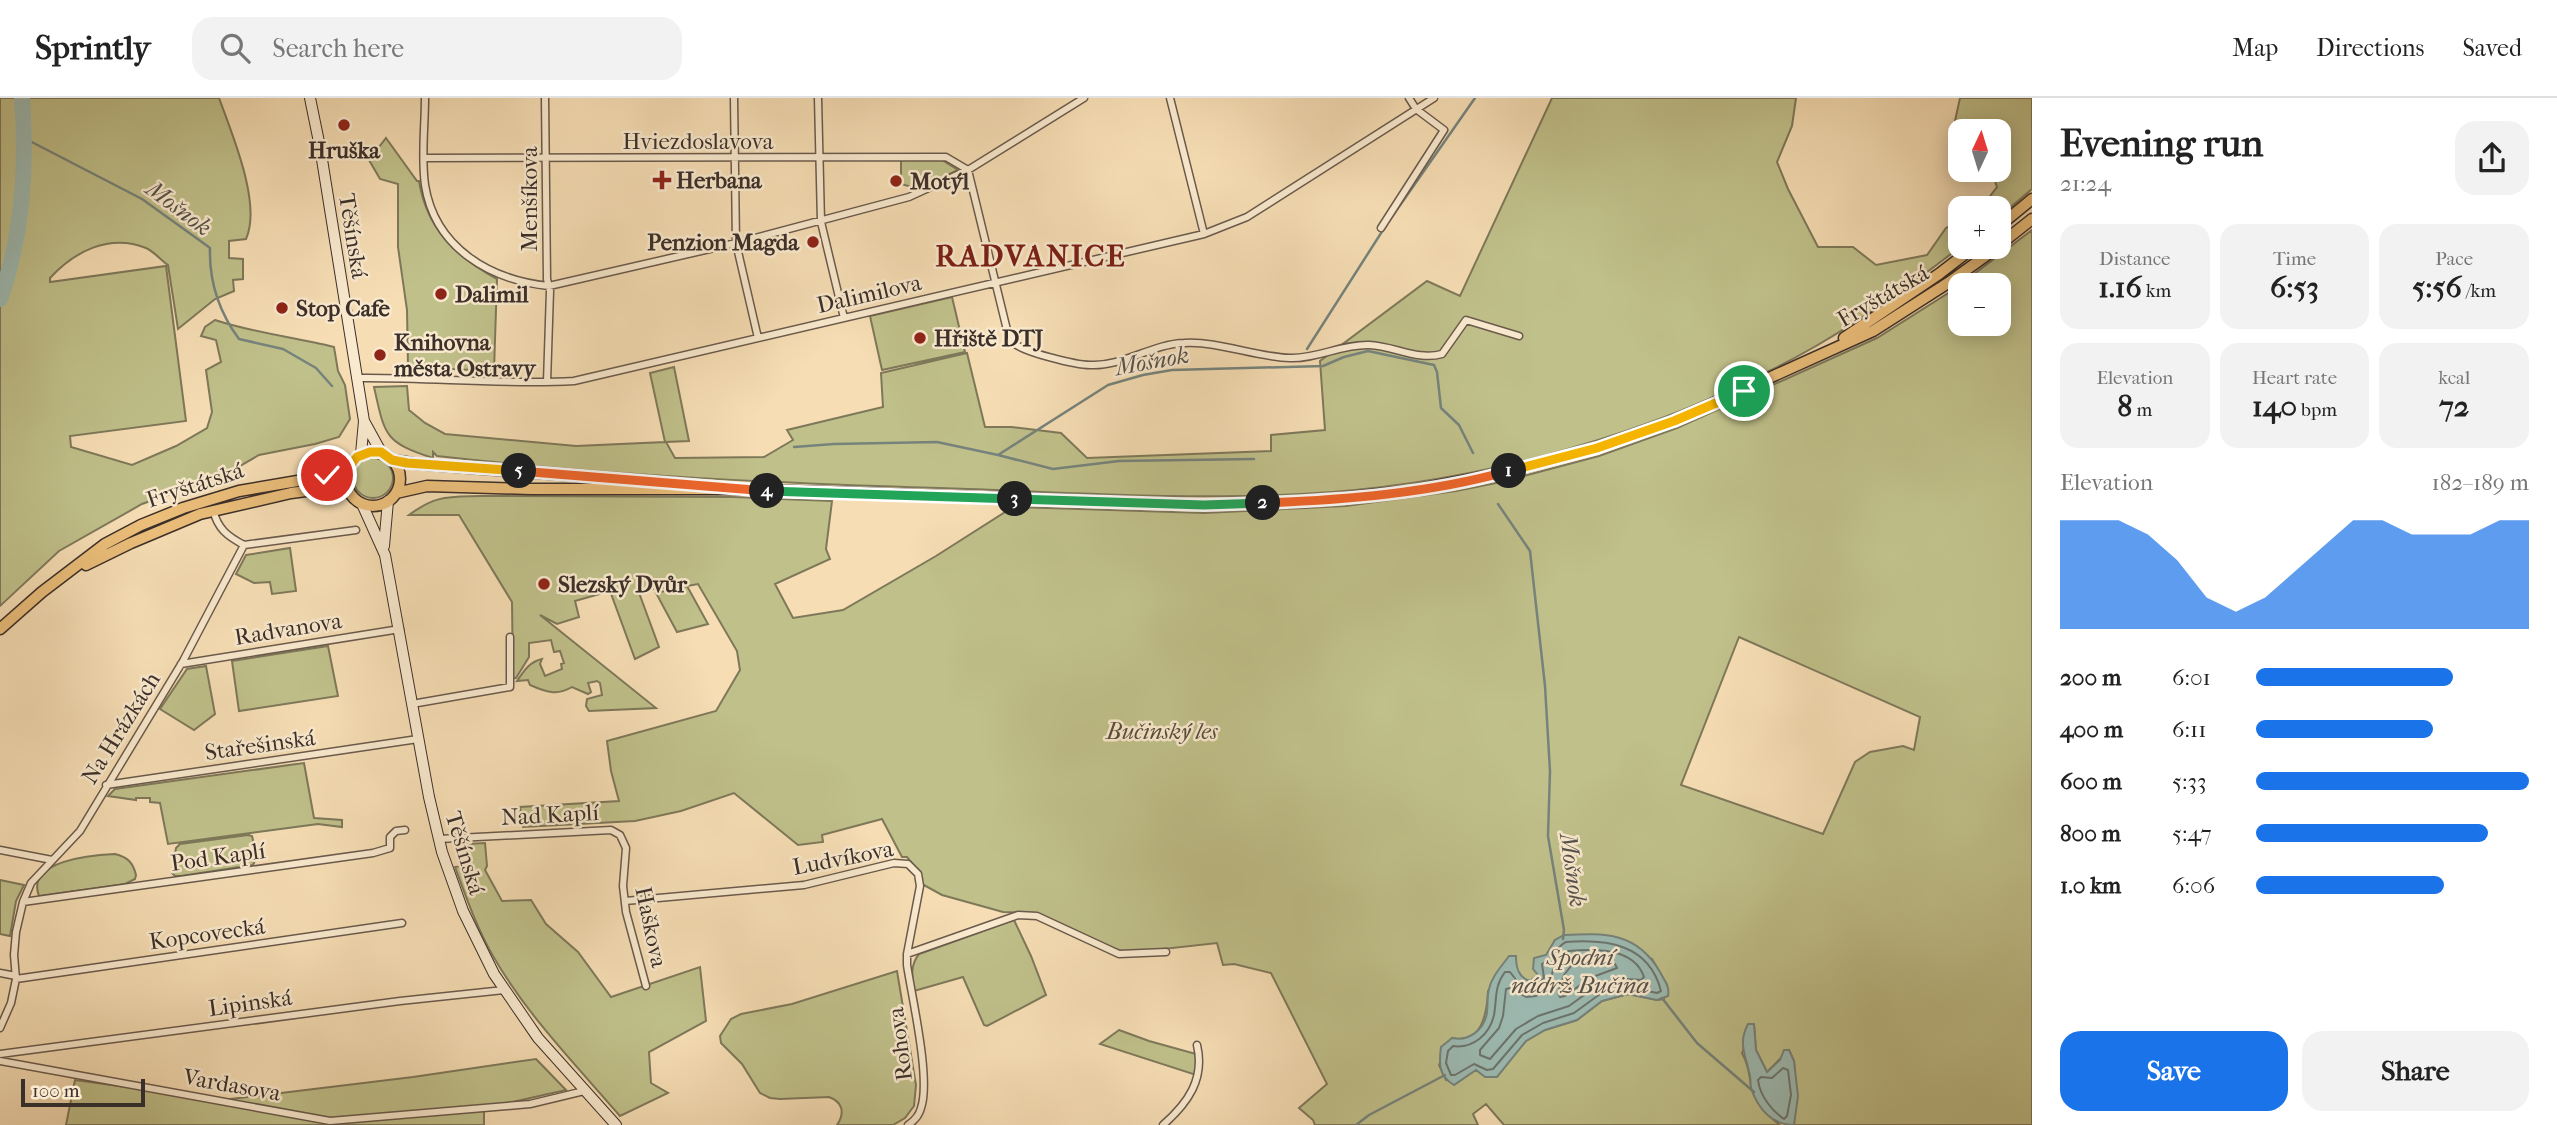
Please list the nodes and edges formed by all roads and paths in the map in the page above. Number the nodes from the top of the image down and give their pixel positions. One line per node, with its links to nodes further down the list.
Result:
1 (310, 98): 32 (main road, Těšínská)
2 (425, 98): 11 (street)
3 (545, 98): 13 (street, Menšíkova)
4 (734, 98): 14 (street)
5 (818, 98): 12 (street)
6 (1084, 98): 15 (street)
7 (1170, 98): 21 (street)
8 (1409, 98): 10 (street)
9 (1434, 98): 10 (street, Dalimilova)
10 (1416, 109): 20 (street); 21 (street, Dalimilova)
11 (425, 158): 13 (street, Hviezdoslavova); 27 (street)
12 (820, 158): 14 (street, Hviezdoslavova); 15 (street, Hviezdoslavova); 19 (street)
13 (546, 159): 14 (street, Hviezdoslavova); 27 (street, Menšíkova)
14 (734, 159): 23 (street)
15 (968, 170): 19 (street); 26 (street)
16 (2032, 199): 17 (main road)
17 (2011, 217)
18 (2032, 219): 22 (main road, Fryštátská)
19 (821, 222): 23 (street); 28 (street)
20 (1381, 228)
21 (1204, 234): 26 (street, Dalimilova)
22 (2011, 236)
23 (736, 243): 27 (street); 30 (street)
24 (1958, 259): 31 (main road, Fryštátská)
25 (1982, 259): 31 (main road, Fryštátská)
26 (995, 283): 28 (street, Dalimilova); 29 (street)
27 (549, 286): 33 (street, Menšíkova)
28 (844, 318): 30 (street, Dalimilova)
29 (1520, 335)
30 (758, 338): 33 (street, Dalimilova)
31 (1821, 353): 39 (main road, Fryštátská)
32 (358, 378): 33 (street, Dalimilova); 34 (main road, Těšínská)
33 (547, 382)
34 (364, 421): 35 (main road, Těšínská); 36 (main road, Těšínská)
35 (381, 452): 36 (main road); 37 (main road)
36 (361, 454): 38 (main road)
37 (392, 460): 39 (main road, Fryštátská); 41 (main road)
38 (348, 468): 40 (main road); 48 (main road, Fryštátská)
39 (733, 489): 41 (main road, Fryštátská)
40 (348, 490): 43 (main road); 44 (main road, Fryštátská)
41 (396, 493): 42 (main road)
42 (388, 502): 43 (main road); 47 (main road, Těšínská)
43 (362, 504): 47 (main road, Těšínská)
44 (213, 510): 46 (street); 48 (main road, Fryštátská)
45 (356, 530): 46 (street)
46 (244, 545): 52 (street, Na Hrázkách)
47 (383, 547): 50 (main road, Těšínská)
48 (68, 574): 49 (main road, Fryštátská)
49 (0, 629)
50 (400, 629): 52 (street, Radvanova); 53 (main road, Těšínská)
51 (510, 637): 53 (street)
52 (181, 664): 55 (street, Na Hrázkách)
53 (412, 704): 54 (main road, Těšínská)
54 (418, 739): 55 (street, Stařešinská); 58 (main road, Těšínská)
55 (106, 785): 60 (street, Na Hrázkách)
56 (405, 830): 62 (street, Pod Kaplí)
57 (620, 835): 58 (street, Nad Kaplí); 61 (street, Haškova)
58 (439, 839): 69 (main road, Těšínská)
59 (0, 850): 60 (street)
60 (52, 860): 62 (street, Na Hrázkách)
61 (625, 901): 65 (street, Ludvíkova); 68 (street, Haškova)
62 (23, 902): 67 (street, Na Hrázkách)
63 (402, 923): 67 (street, Kopcovecká)
64 (1166, 952): 65 (street)
65 (906, 954): 76 (street, Rohova)
66 (0, 973): 67 (street, Kopcovecká)
67 (16, 978): 70 (street, Na Hrázkách)
68 (646, 986)
69 (504, 990): 72 (street, Lipinská); 74 (main road, Těšínská)
70 (0, 1028)
71 (1197, 1045): 77 (street)
72 (0, 1055)
73 (0, 1061): 74 (street, Vardasova)
74 (584, 1091): 75 (main road, Těšínská)
75 (616, 1125)
76 (908, 1125)
77 (1164, 1125)

